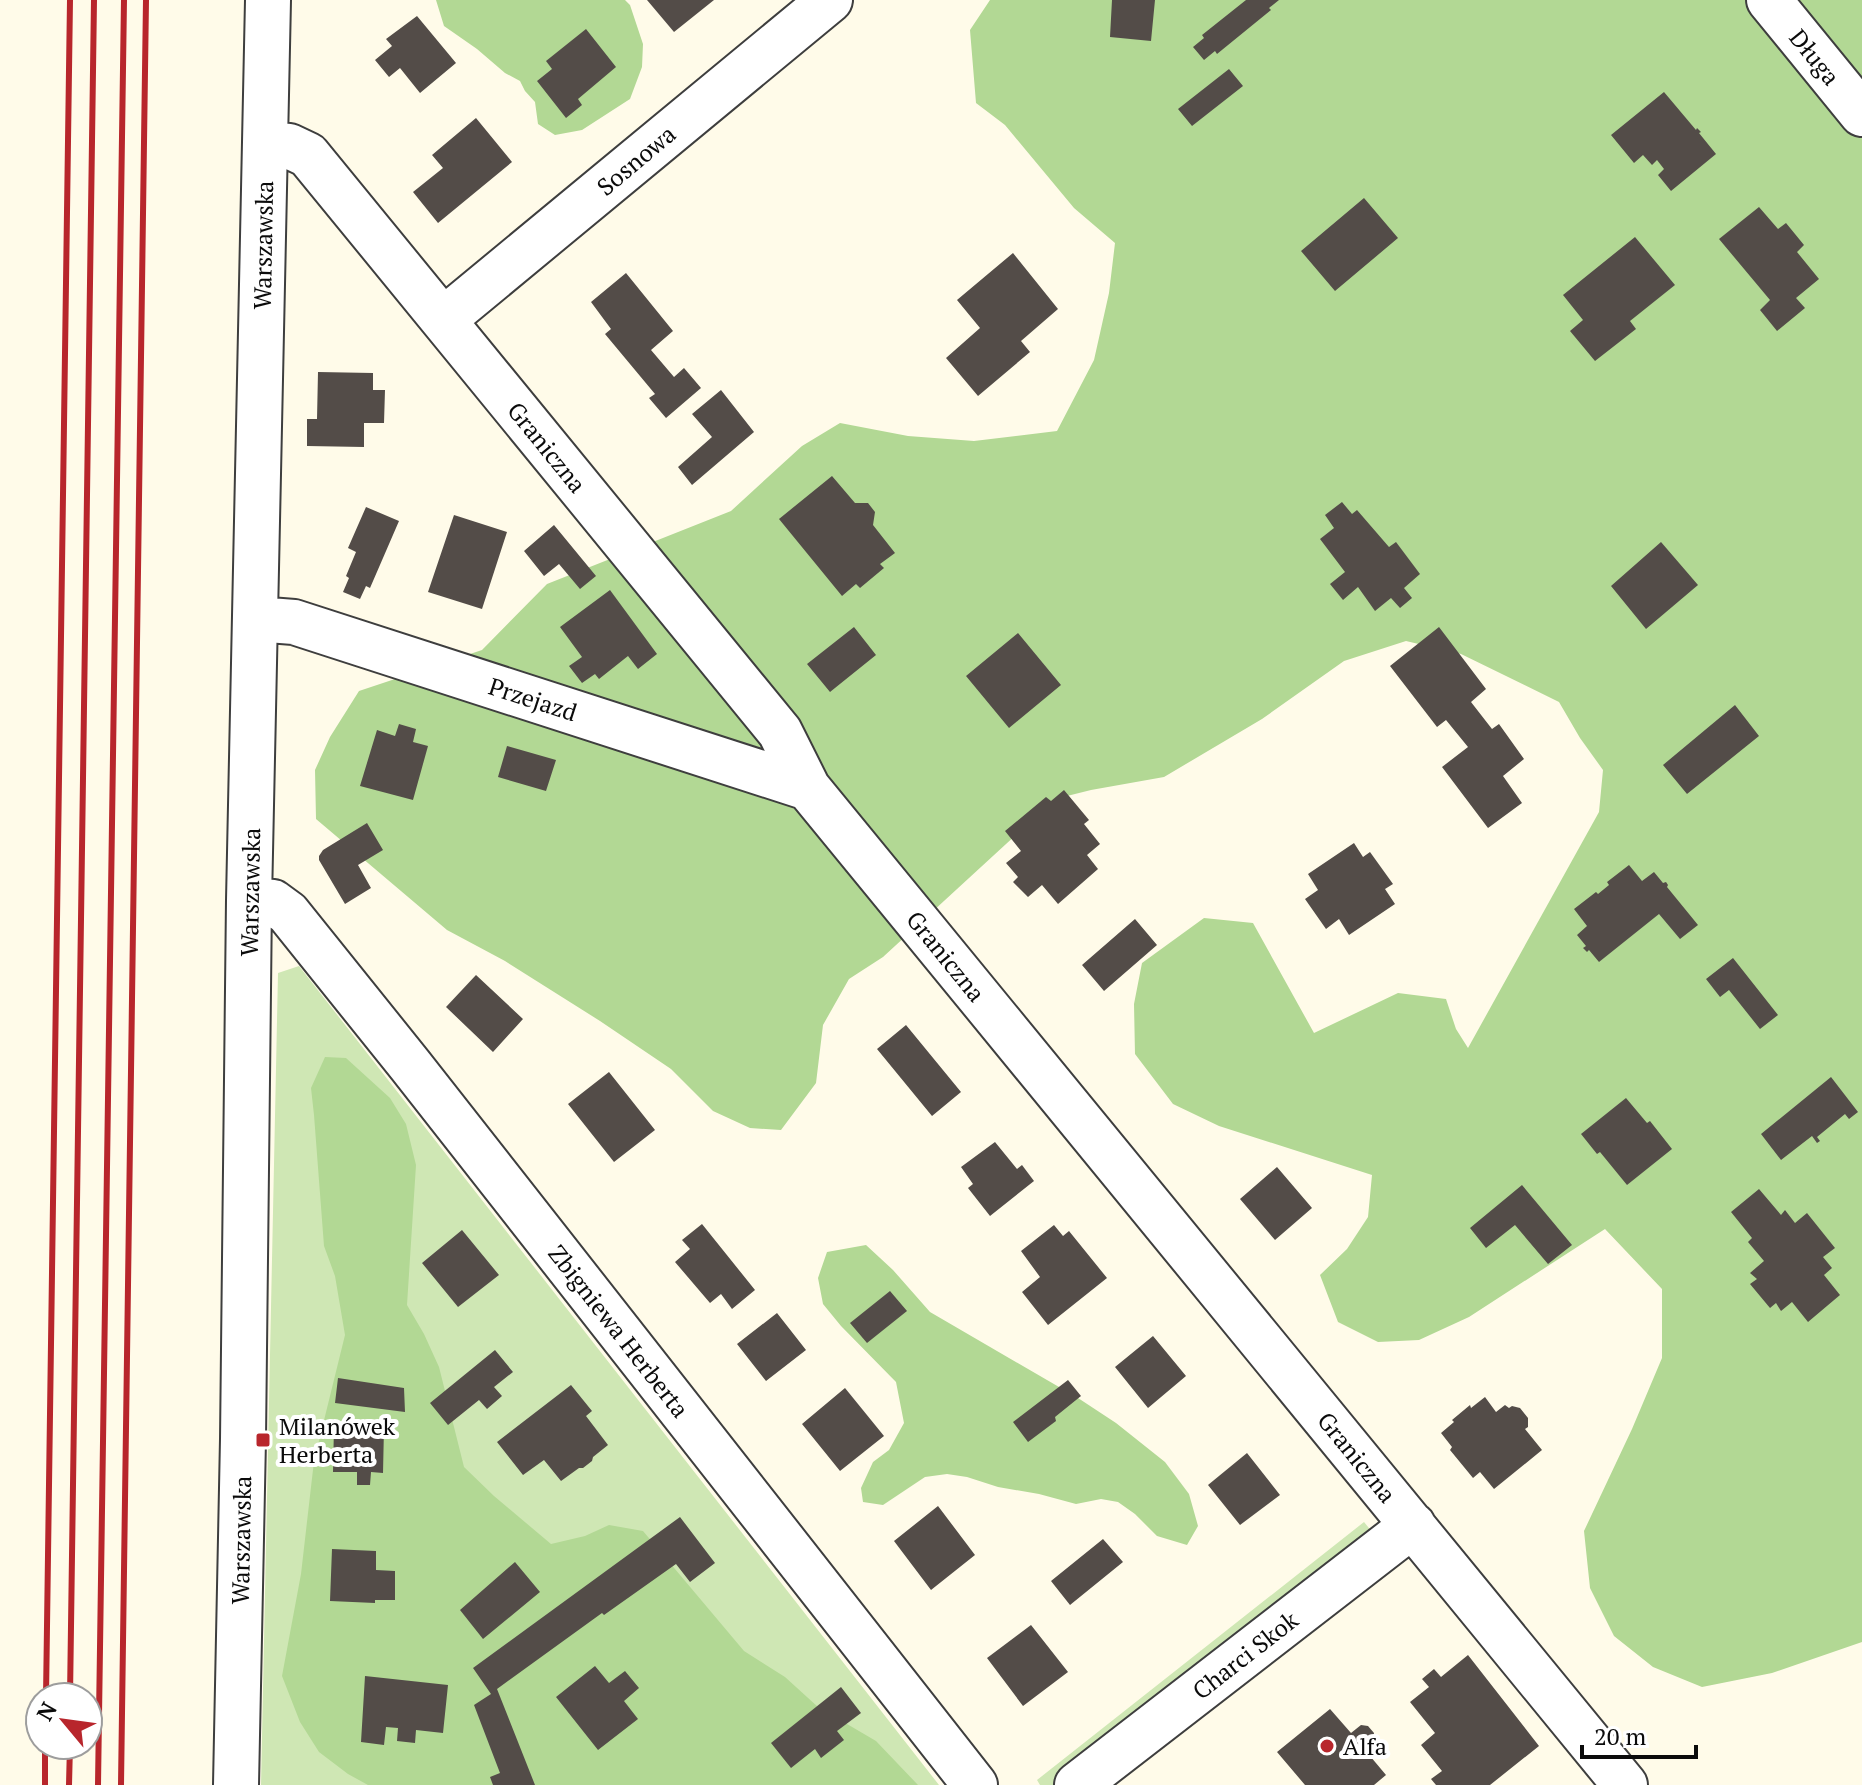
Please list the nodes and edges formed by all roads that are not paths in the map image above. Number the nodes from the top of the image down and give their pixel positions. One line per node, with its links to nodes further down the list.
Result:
1 (268, 0): 5 (street, Warszawska)
2 (830, 0): 6 (street, Sosnowa)
3 (1769, 0): 4 (street, Długa)
4 (1862, 114)
5 (265, 144): 6 (street, Graniczna); 7 (street, Warszawska)
6 (443, 320): 8 (street, Graniczna)
7 (256, 619): 8 (street, Przejazd); 9 (street, Warszawska)
8 (808, 788): 10 (street, Graniczna)
9 (249, 900): 11 (street, Warszawska); 12 (street, Zbigniewa Herberta)
10 (1413, 1525): 13 (street, Charci Skok); 14 (street, Graniczna)
11 (236, 1785)
12 (975, 1785)
13 (1077, 1785)
14 (1625, 1785)

